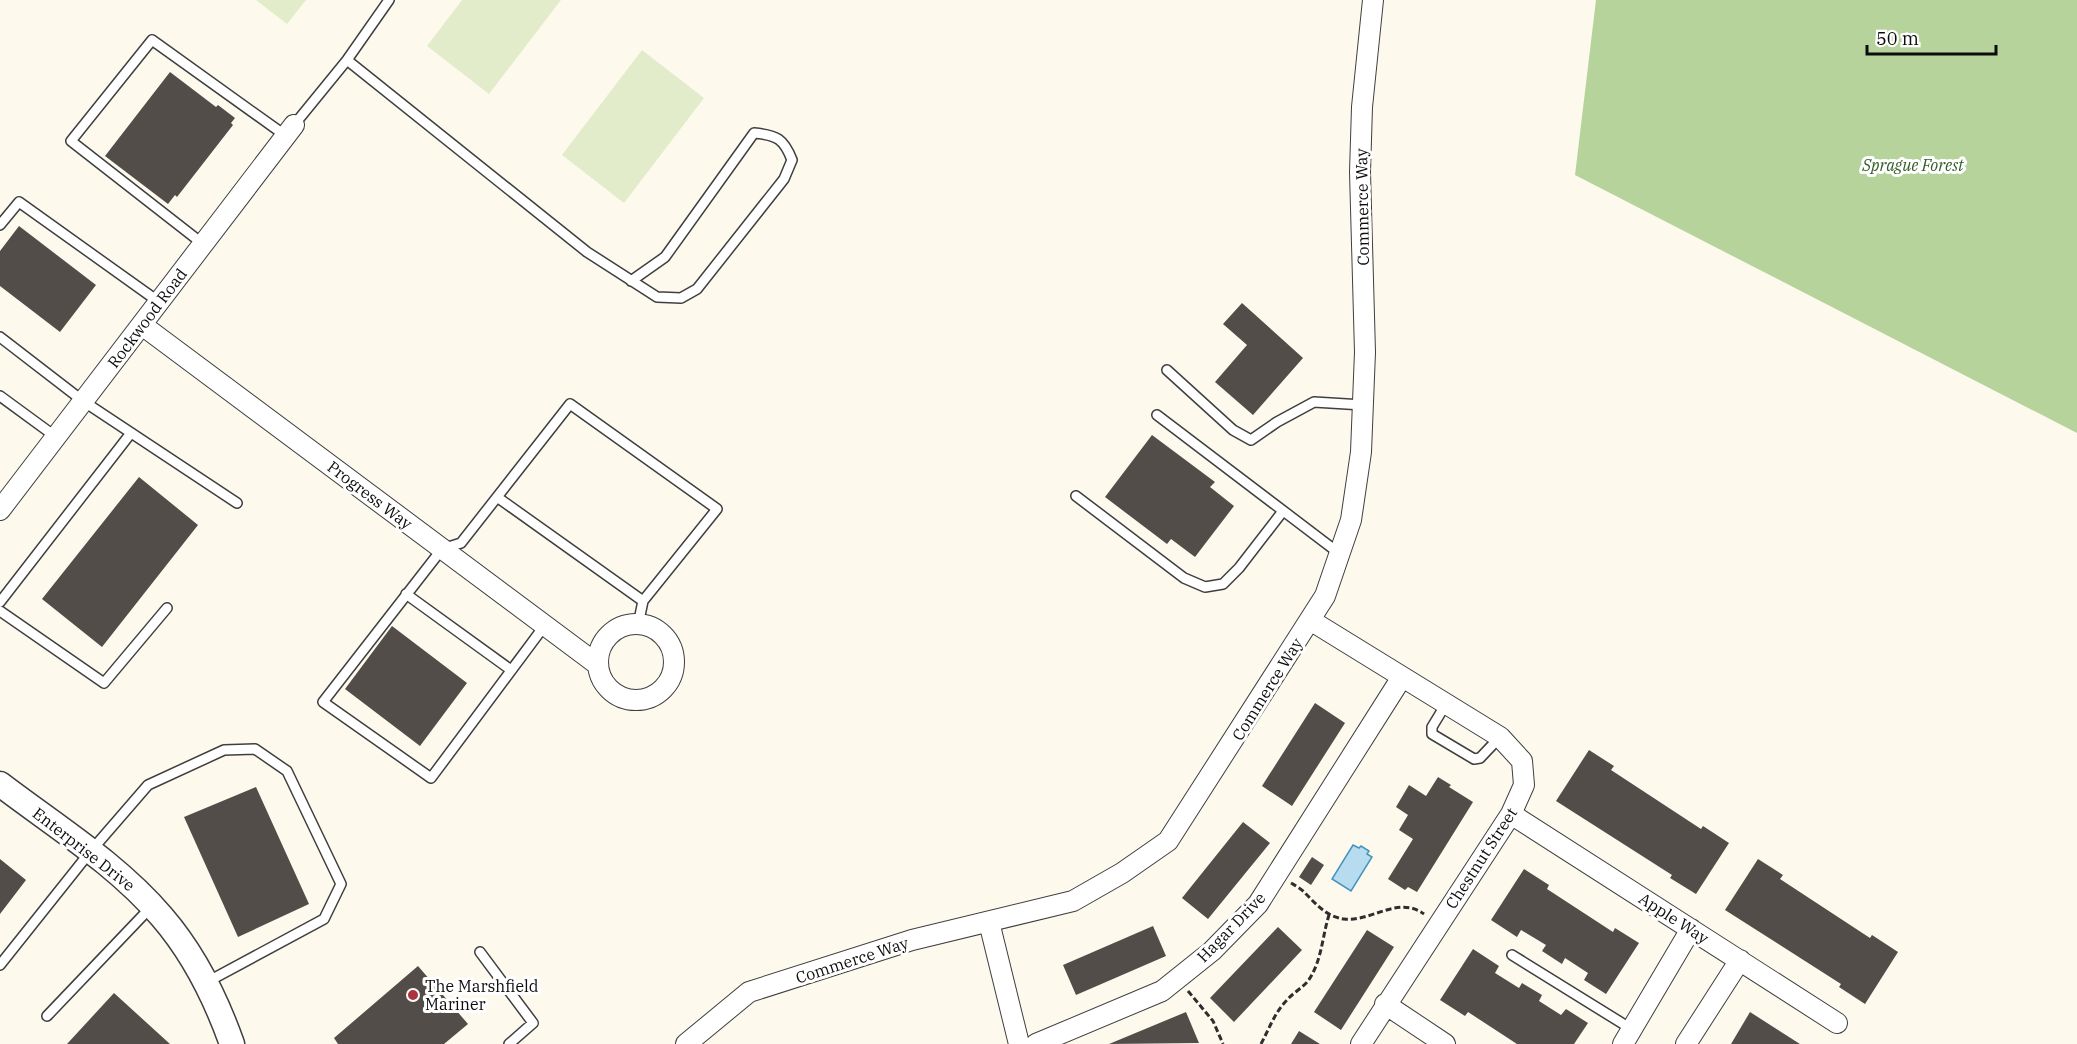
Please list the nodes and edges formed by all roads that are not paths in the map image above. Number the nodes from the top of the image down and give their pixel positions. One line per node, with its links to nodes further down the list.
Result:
1 (389, 0): 3 (lane)
2 (1373, 0): 14 (street, Commerce Way)
3 (347, 60): 4 (lane); 7 (lane)
4 (290, 130): 6 (street, Rockwood Road); 6 (lane)
5 (0, 225): 8 (lane)
6 (203, 244): 8 (street, Rockwood Road)
7 (631, 281): 7 (lane)
8 (159, 302): 9 (street, Rockwood Road)
9 (142, 325): 13 (street, Rockwood Road); 23 (street, Progress Way)
10 (0, 337): 13 (lane)
11 (1167, 370): 14 (lane)
12 (0, 396): 17 (lane)
13 (84, 401): 16 (lane); 17 (street, Rockwood Road)
14 (1363, 405): 24 (street, Commerce Way)
15 (1157, 415): 22 (lane)
16 (131, 433): 20 (lane); 27 (lane)
17 (56, 437): 21 (street, Rockwood Road)
18 (1076, 496): 22 (lane)
19 (497, 497): 23 (lane); 26 (lane); 26 (lane)
20 (237, 503)
21 (0, 510)
22 (1283, 511): 24 (lane)
23 (442, 549): 25 (lane); 31 (street, Progress Way)
24 (1340, 554): 30 (street, Commerce Way)
25 (406, 594): 34 (lane); 34 (lane)
26 (643, 601): 32 (lane)
27 (0, 602)
28 (167, 608): 29 (lane)
29 (0, 611)
30 (1310, 620): 35 (street, Chestnut Street); 42 (street, Commerce Way)
31 (545, 625): 33 (street, Progress Way); 34 (lane)
32 (638, 625): 33 (street); 33 (street, Progress Way)
33 (598, 665)
34 (511, 670)
35 (1402, 677): 36 (street, Chestnut Street); 57 (street, Hagar Drive)
36 (1446, 704): 37 (street, Chestnut Street); 37 (lane)
37 (1500, 737): 39 (street, Chestnut Street)
38 (0, 784): 40 (street, Enterprise Drive)
39 (1511, 814): 43 (street, Apple Way); 49 (street, Chestnut Street)
40 (90, 852): 41 (street, Enterprise Drive); 47 (lane); 48 (lane)
41 (152, 906): 48 (street, Enterprise Drive); 50 (lane)
42 (989, 922): 55 (street, Commerce Way); 56 (street)
43 (1691, 929): 46 (street, Apple Way); 52 (street)
44 (480, 952): 54 (lane)
45 (1512, 955): 52 (lane)
46 (1740, 960): 51 (street, Apple Way); 60 (street)
47 (0, 965)
48 (206, 983): 53 (street, Enterprise Drive)
49 (1386, 1004): 58 (street, Chestnut Street); 59 (street)
50 (47, 1016)
51 (1837, 1023)
52 (1628, 1037)
53 (232, 1044)
54 (508, 1044)
55 (686, 1044)
56 (1019, 1044)
57 (1036, 1044)
58 (1361, 1044)
59 (1445, 1044)
60 (1686, 1044)

